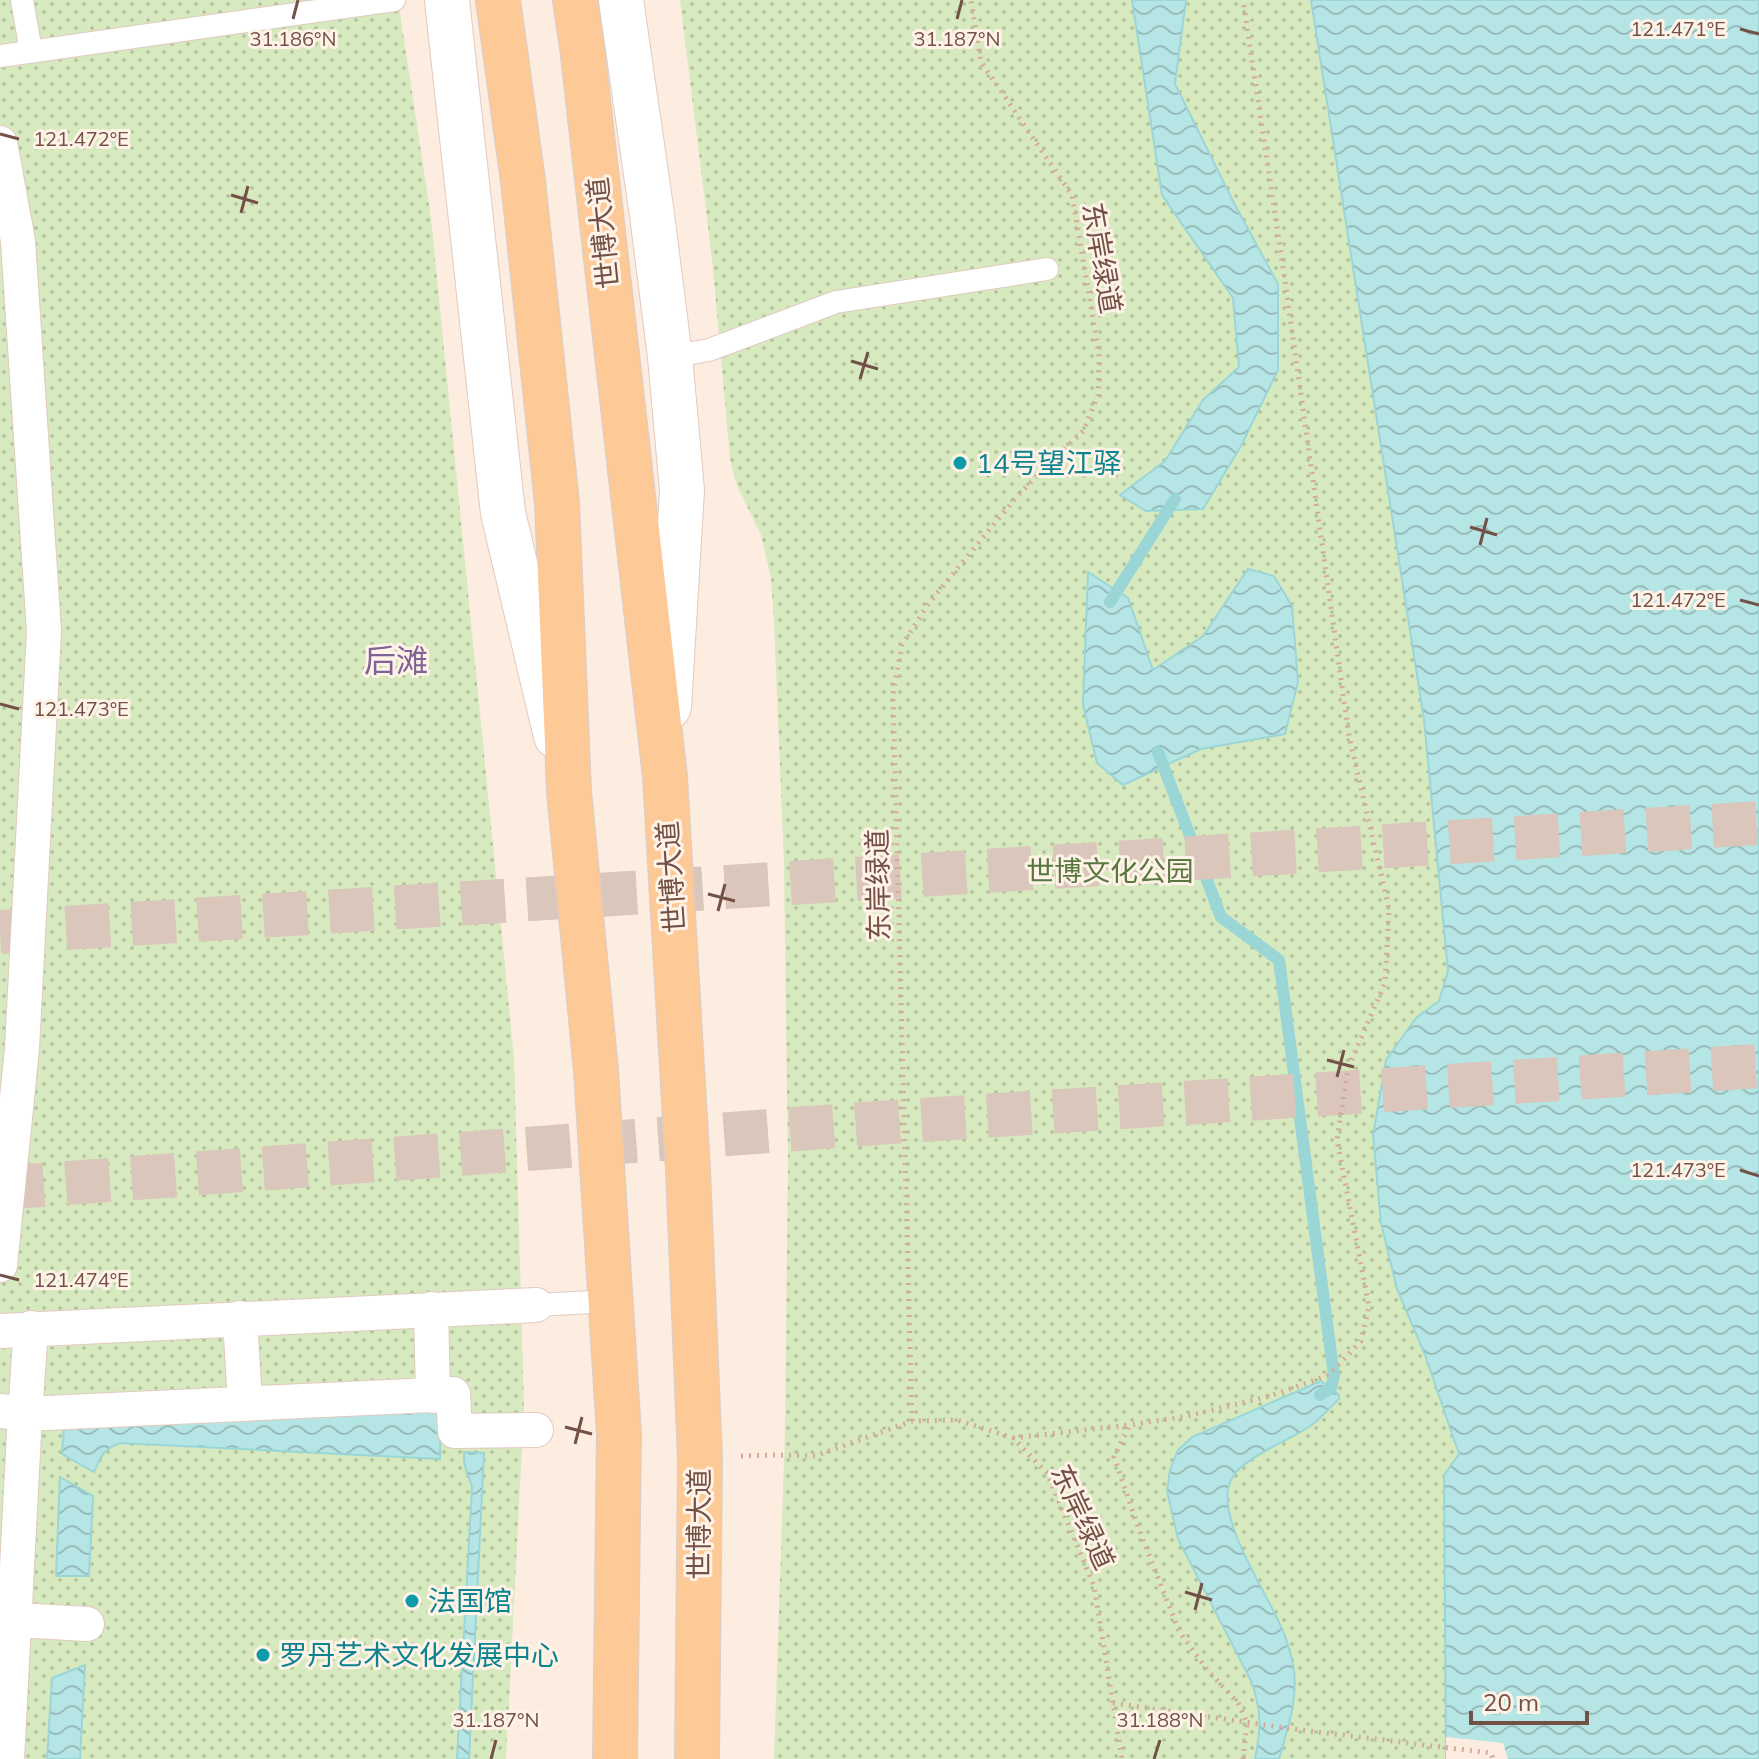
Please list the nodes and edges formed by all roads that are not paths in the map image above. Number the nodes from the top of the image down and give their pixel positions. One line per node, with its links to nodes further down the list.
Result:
1 (22, 0): 7 (lane)
2 (394, 0): 7 (lane)
3 (447, 0): 13 (street)
4 (498, 0): 13 (main road)
5 (575, 0): 12 (main road, 世博大道)
6 (621, 0): 11 (street)
7 (31, 51): 8 (lane)
8 (0, 56)
9 (0, 143): 14 (street)
10 (1047, 269): 11 (lane)
11 (670, 357): 12 (street)
12 (665, 777): 28 (main road, 世博大道)
13 (569, 791): 15 (main road)
14 (0, 1265)
15 (611, 1301): 16 (lane); 27 (main road)
16 (536, 1305): 17 (street)
17 (431, 1309): 18 (street); 20 (street)
18 (240, 1318): 19 (street); 21 (street)
19 (16, 1330): 22 (street)
20 (433, 1396): 21 (street); 23 (street)
21 (245, 1404): 22 (street)
22 (12, 1412): 24 (street)
23 (536, 1430)
24 (7, 1619): 25 (street); 26 (street)
25 (87, 1624)
26 (7, 1759)
27 (615, 1759)
28 (697, 1759)

